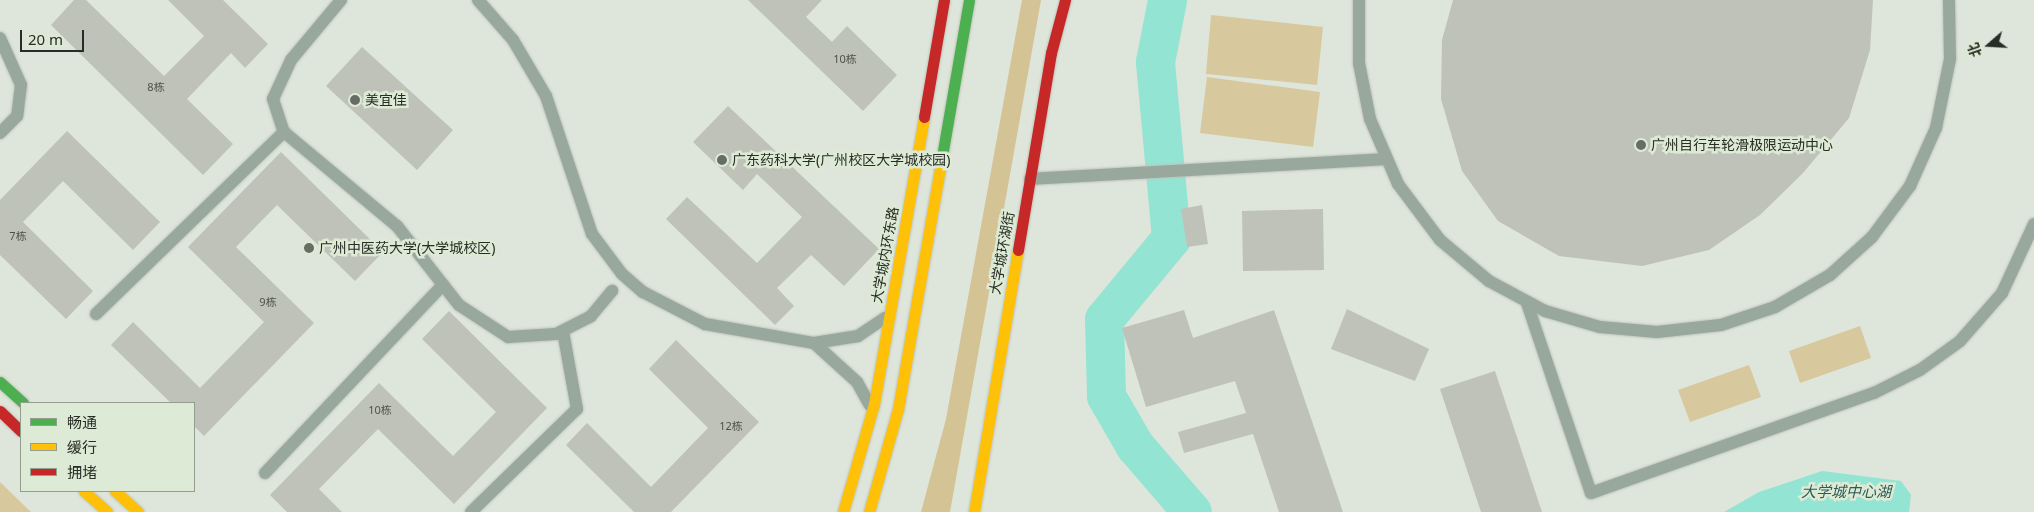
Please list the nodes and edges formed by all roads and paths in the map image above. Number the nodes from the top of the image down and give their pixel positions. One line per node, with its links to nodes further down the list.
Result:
1 (341, 0): 9 (lane)
2 (478, 0): 20 (lane)
3 (944, 0): 17 (main road, 大学城内环东路)
4 (969, 0): 33 (main road)
5 (1065, 0): 12 (main road, 大学城环湖街)
6 (1359, 0): 11 (lane)
7 (1949, 0): 16 (lane)
8 (0, 38): 10 (lane)
9 (284, 132): 14 (lane); 18 (lane)
10 (0, 133)
11 (1385, 159): 12 (lane); 16 (lane)
12 (1030, 179): 34 (main road, 大学城环湖街)
13 (2034, 224): 16 (lane)
14 (443, 285): 19 (lane); 26 (lane)
15 (612, 291): 19 (lane)
16 (1526, 302)
17 (891, 311): 20 (lane); 24 (main road, 大学城内环东路)
18 (96, 314)
19 (562, 331): 31 (lane)
20 (814, 342): 24 (lane)
21 (0, 382): 22 (main road)
22 (22, 402)
23 (0, 411): 25 (main road)
24 (872, 413): 32 (main road, 大学城内环东路)
25 (20, 430)
26 (265, 473)
27 (85, 492): 29 (main road)
28 (116, 492): 30 (main road)
29 (107, 512)
30 (138, 512)
31 (471, 512)
32 (843, 512)
33 (869, 512)
34 (974, 512)

